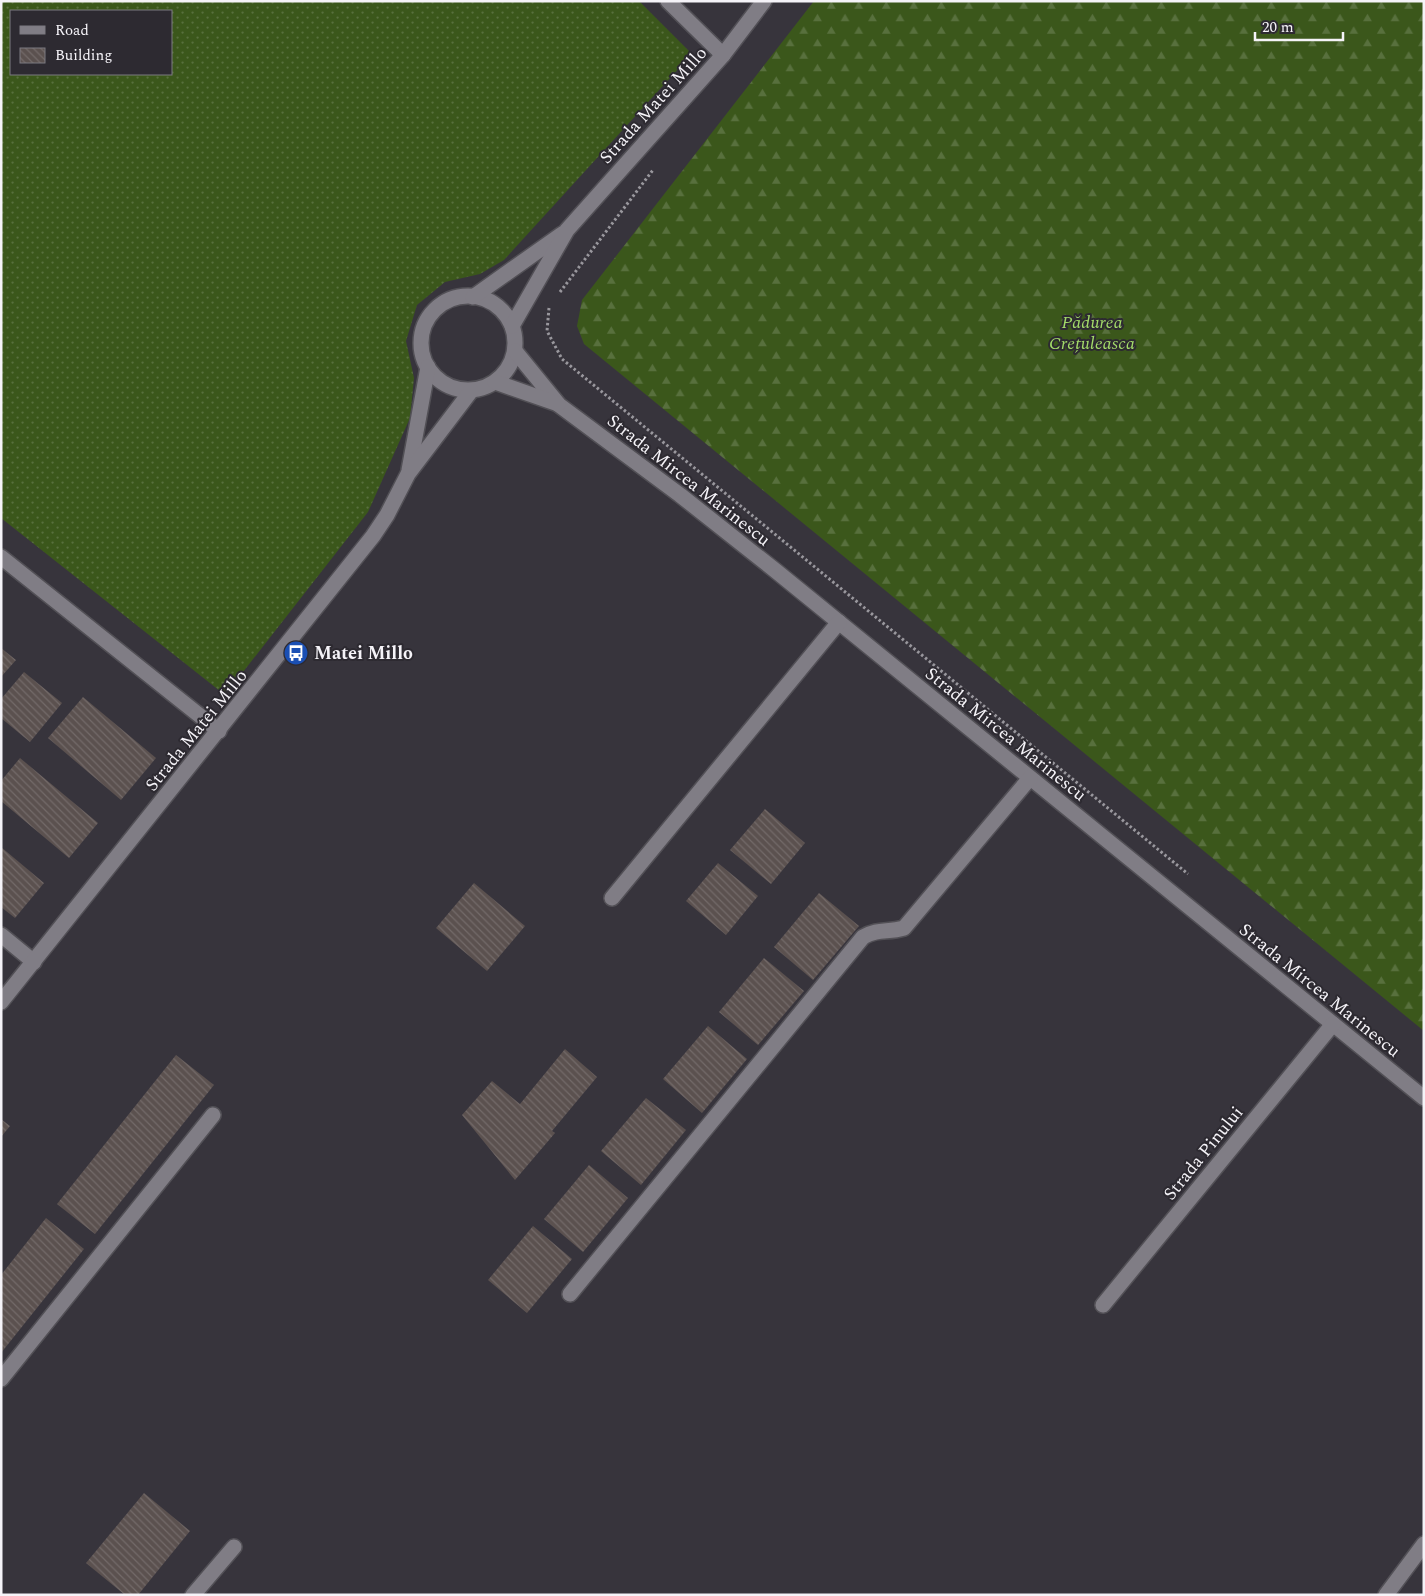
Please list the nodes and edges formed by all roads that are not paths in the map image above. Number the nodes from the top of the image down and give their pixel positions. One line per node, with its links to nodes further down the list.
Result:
1 (668, 1): 3 (street)
2 (764, 1): 3 (street, Strada Matei Millo)
3 (723, 55): 4 (street, Strada Matei Millo)
4 (567, 230): 5 (street, Strada Matei Millo); 6 (street, Strada Matei Millo)
5 (473, 297): 6 (street); 8 (street, Strada Matei Millo)
6 (512, 326): 7 (street)
7 (515, 351): 9 (street); 11 (street, Strada Mircea Marinescu)
8 (428, 367): 10 (street, Strada Matei Millo); 12 (street, Strada Matei Millo)
9 (495, 382): 10 (street); 11 (street, Strada Mircea Marinescu)
10 (471, 391): 12 (street, Strada Matei Millo)
11 (559, 405): 14 (street, Strada Mircea Marinescu)
12 (408, 474): 15 (street, Strada Matei Millo)
13 (1, 558): 15 (street)
14 (839, 622): 16 (street, Strada Mircea Marinescu); 17 (street)
15 (219, 732): 19 (street, Strada Matei Millo)
16 (1030, 778): 21 (street, Strada Mircea Marinescu); 24 (street)
17 (612, 898)
18 (1, 935): 19 (street)
19 (34, 962): 20 (street, Strada Matei Millo)
20 (1, 1002)
21 (1333, 1024): 22 (street, Strada Mircea Marinescu); 25 (street, Strada Pinului)
22 (1424, 1098)
23 (213, 1115): 26 (street)
24 (570, 1294)
25 (1103, 1306)
26 (1, 1379)
27 (1424, 1544): 30 (street)
28 (234, 1547): 29 (street)
29 (193, 1595)
30 (1386, 1595)

